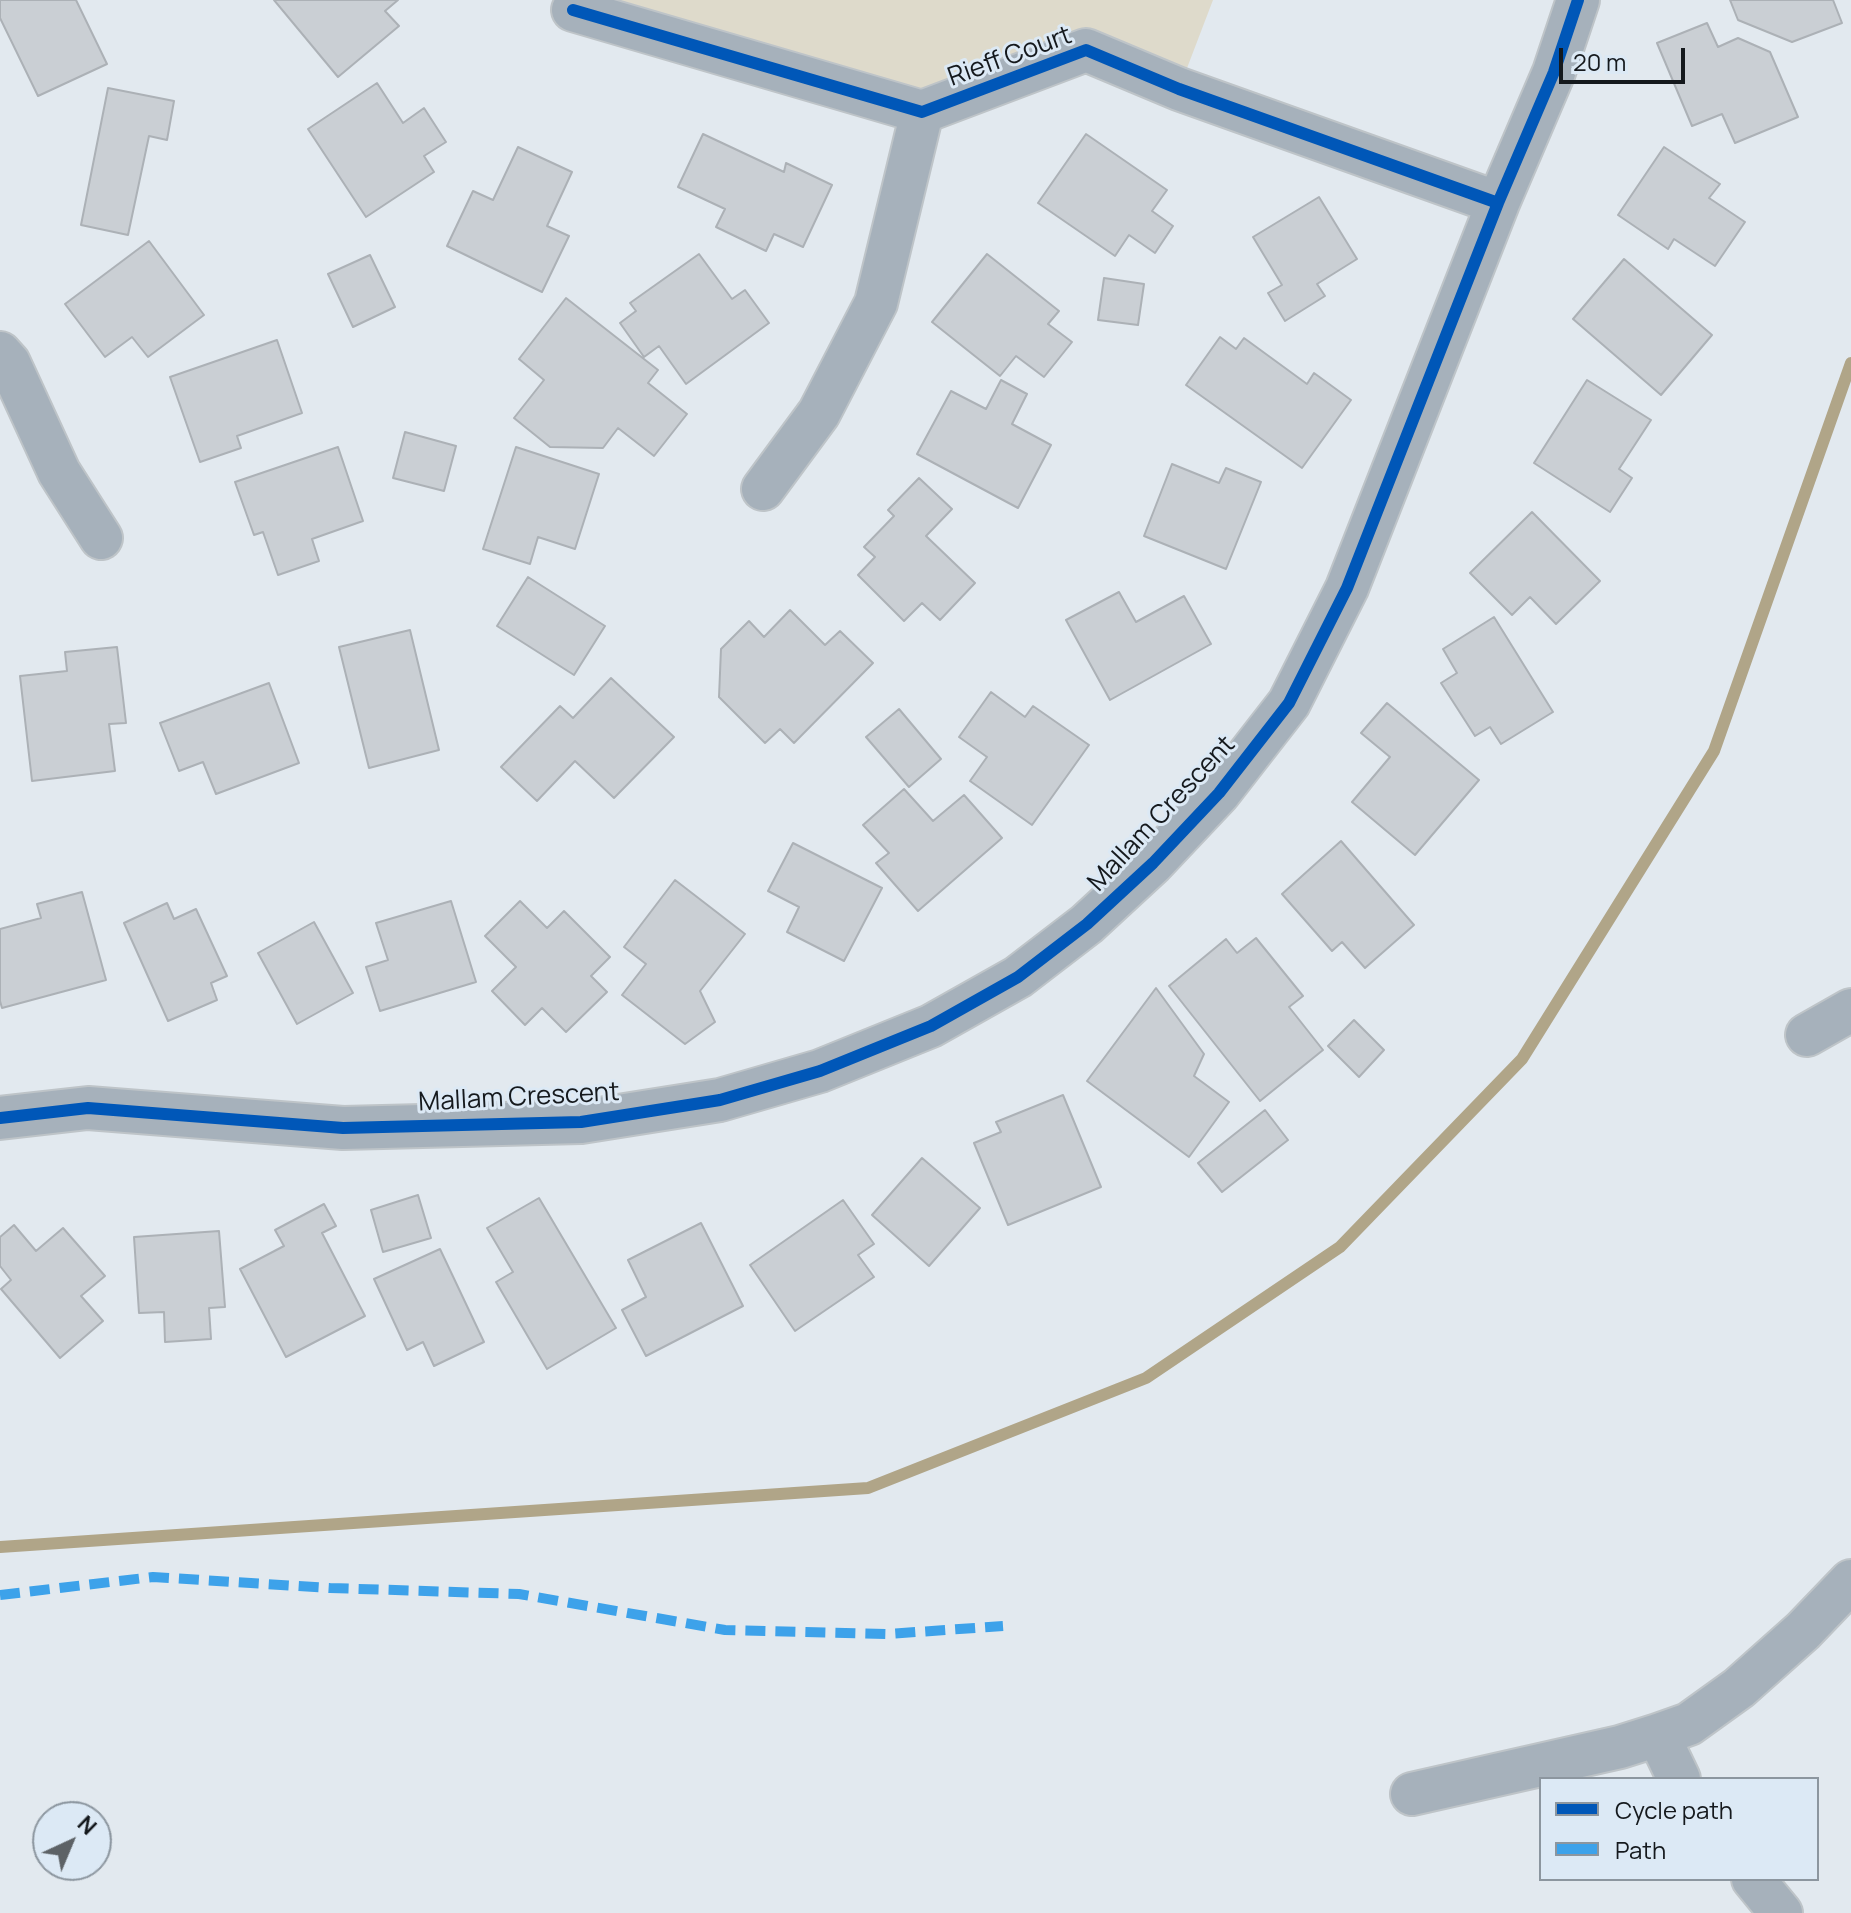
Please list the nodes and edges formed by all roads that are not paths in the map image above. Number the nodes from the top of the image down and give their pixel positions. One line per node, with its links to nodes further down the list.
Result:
1 (1578, 0): 4 (street, Mallam Crescent)
2 (573, 10): 3 (street, Rieff Court)
3 (922, 112): 4 (street, Rieff Court); 6 (street, Rieff Court)
4 (1498, 203): 10 (street, Mallam Crescent)
5 (0, 353): 7 (street)
6 (763, 489)
7 (101, 538)
8 (1851, 1010): 9 (street)
9 (1807, 1035)
10 (0, 1118)
11 (1851, 1581): 12 (street)
12 (1658, 1735): 13 (street); 14 (street)
13 (1678, 1777)
14 (1412, 1794)
15 (1755, 1881): 16 (street)
16 (1781, 1913)

